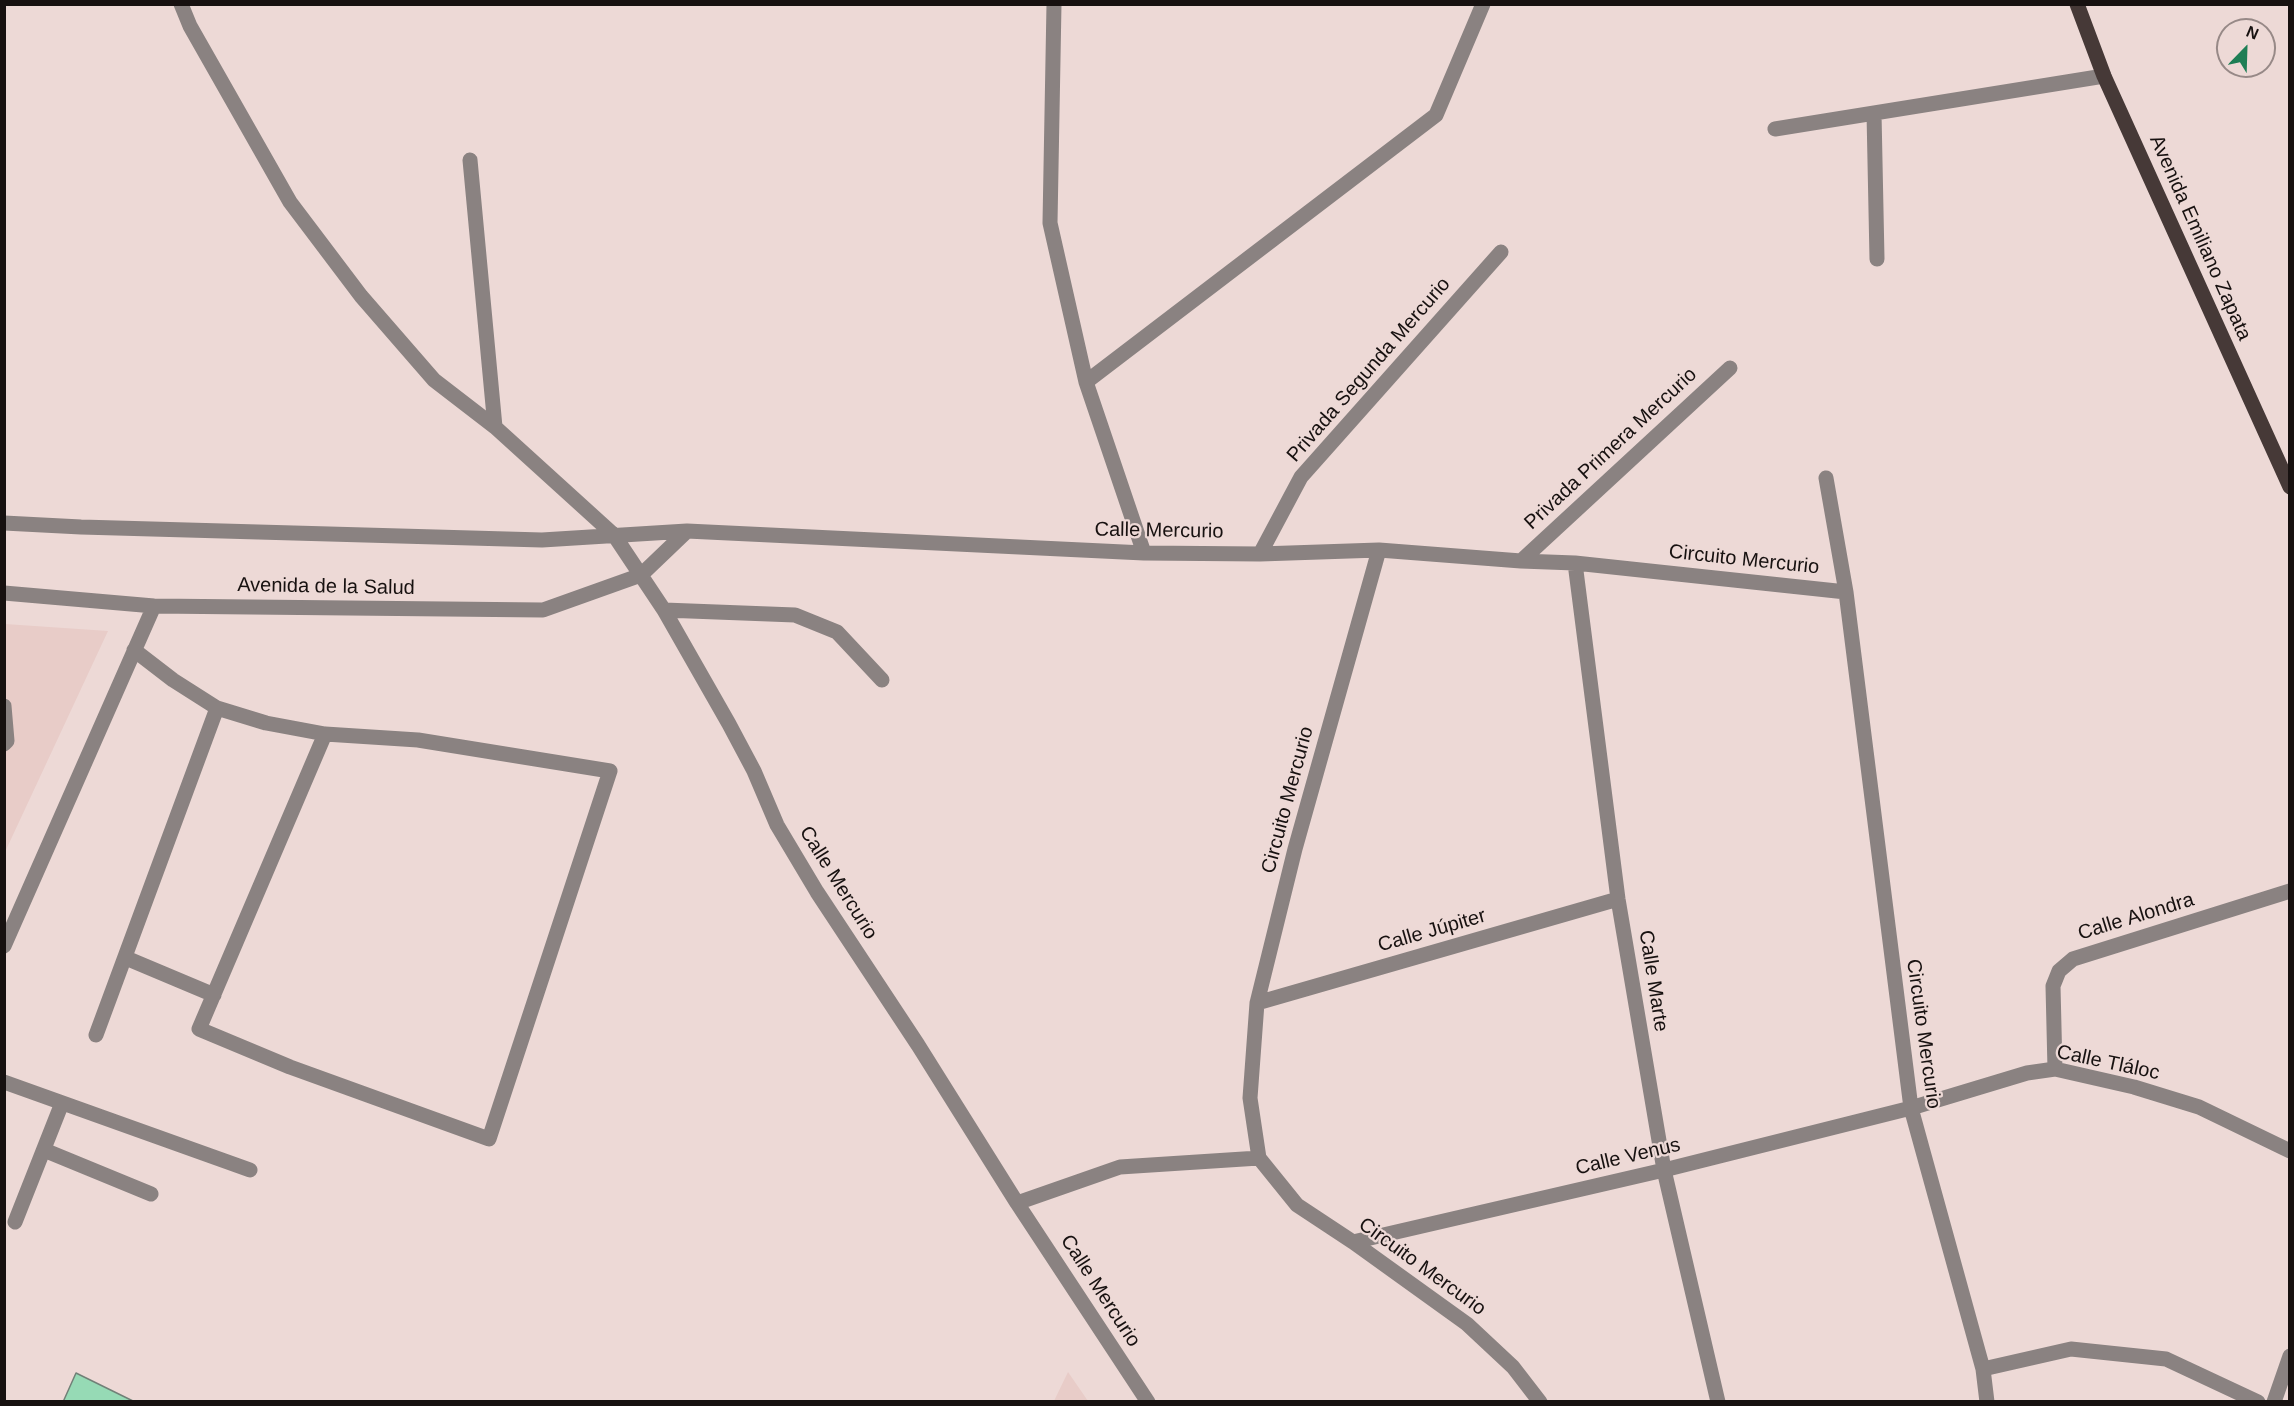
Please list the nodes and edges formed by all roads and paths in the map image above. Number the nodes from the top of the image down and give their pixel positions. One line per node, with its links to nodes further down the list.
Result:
1 (181, 4): 13 (street)
2 (1054, 4): 12 (street)
3 (1483, 4): 12 (street)
4 (2078, 4): 5 (main road, Avenida Emiliano Zapata)
5 (2103, 76): 6 (street); 15 (main road, Avenida Emiliano Zapata)
6 (1874, 112): 7 (street); 10 (street)
7 (1775, 129)
8 (470, 160): 13 (street)
9 (1501, 252): 21 (street, Privada Segunda Mercurio)
10 (1877, 260)
11 (1730, 368): 22 (street, Privada Primera Mercurio)
12 (1086, 382): 20 (street)
13 (495, 427): 18 (street)
14 (1826, 478): 25 (street, Circuito Mercurio)
15 (2289, 487)
16 (4, 523): 18 (street)
17 (687, 531): 18 (street, Calle Mercurio); 20 (street, Calle Mercurio); 24 (street)
18 (614, 535): 24 (street, Calle Mercurio)
19 (1379, 550): 21 (street, Calle Mercurio); 22 (street, Circuito Mercurio); 40 (street, Circuito Mercurio)
20 (1144, 553): 21 (street, Calle Mercurio)
21 (1260, 554)
22 (1521, 561): 23 (street, Circuito Mercurio)
23 (1575, 563): 25 (street, Circuito Mercurio); 36 (street, Calle Marte)
24 (641, 575): 27 (street, Avenida de la Salud); 28 (street, Calle Mercurio)
25 (1846, 592): 45 (street, Circuito Mercurio)
26 (4, 594): 27 (street, Avenida de la Salud)
27 (154, 606): 29 (street)
28 (664, 610): 30 (street); 52 (street, Calle Mercurio)
29 (134, 650): 32 (street); 37 (street)
30 (882, 680)
31 (4, 706): 34 (street)
32 (217, 708): 33 (street); 38 (street)
33 (325, 734): 39 (street); 39 (street)
34 (4, 744)
35 (2289, 891): 42 (street, Calle Alondra)
36 (1618, 899): 40 (street, Calle Júpiter); 50 (street, Calle Marte)
37 (4, 946)
38 (126, 958): 39 (street); 41 (street)
39 (214, 994)
40 (1257, 1004): 48 (street, Circuito Mercurio)
41 (96, 1035)
42 (2055, 1069): 45 (street, Calle Tláloc); 47 (street, Calle Tláloc)
43 (4, 1082): 44 (street)
44 (63, 1103): 46 (street); 49 (street)
45 (1911, 1108): 50 (street, Calle Venus); 56 (street, Circuito Mercurio)
46 (44, 1150): 51 (street); 53 (street)
47 (2289, 1151)
48 (1259, 1158): 52 (street); 54 (street, Circuito Mercurio)
49 (250, 1170)
50 (1664, 1170): 54 (street, Calle Venus); 59 (street, Calle Marte)
51 (151, 1194)
52 (1017, 1203): 57 (street, Calle Mercurio)
53 (15, 1222)
54 (1353, 1242): 58 (street, Circuito Mercurio)
55 (2289, 1356): 62 (street)
56 (1983, 1369): 60 (street, Circuito Mercurio); 61 (street)
57 (1148, 1401)
58 (1540, 1401)
59 (1718, 1401)
60 (1987, 1401)
61 (2258, 1401)
62 (2274, 1401)

